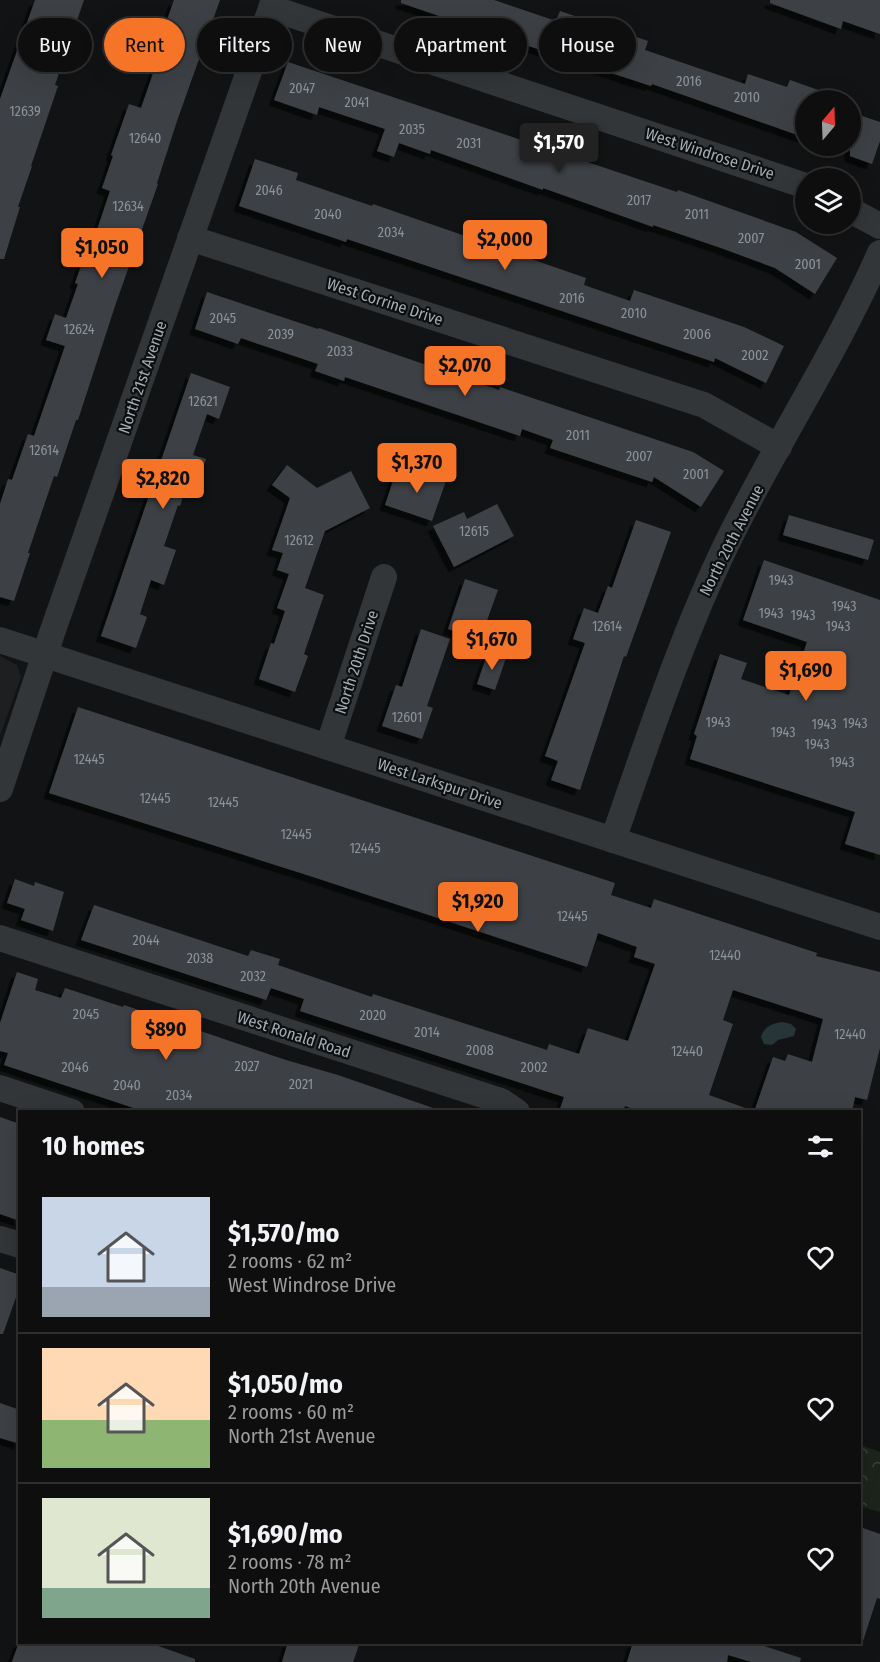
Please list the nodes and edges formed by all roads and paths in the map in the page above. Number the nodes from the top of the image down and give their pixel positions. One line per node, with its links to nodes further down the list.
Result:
1 (273, 4): 2 (street, West Windrose Drive); 5 (street, North 21st Avenue)
2 (795, 182)
3 (861, 216): 4 (street)
4 (880, 226)
5 (190, 238): 7 (street, West Corrine Drive); 10 (street, North 21st Avenue)
6 (880, 253): 7 (street, North 20th Avenue)
7 (779, 447): 13 (street, North 20th Avenue)
8 (384, 577): 11 (street, North 20th Drive)
9 (0, 640): 10 (street, West Larkspur Drive)
10 (45, 654): 11 (street, West Larkspur Drive); 12 (street, North 21st Avenue)
11 (328, 747): 13 (street, West Larkspur Drive)
12 (0, 789)
13 (613, 840): 14 (street, West Larkspur Drive)
14 (880, 927)
15 (0, 938): 18 (street, West Ronald Road)
16 (0, 1088): 17 (street)
17 (66, 1110)
18 (514, 1110)
19 (0, 1239): 20 (street)
20 (18, 1244)

